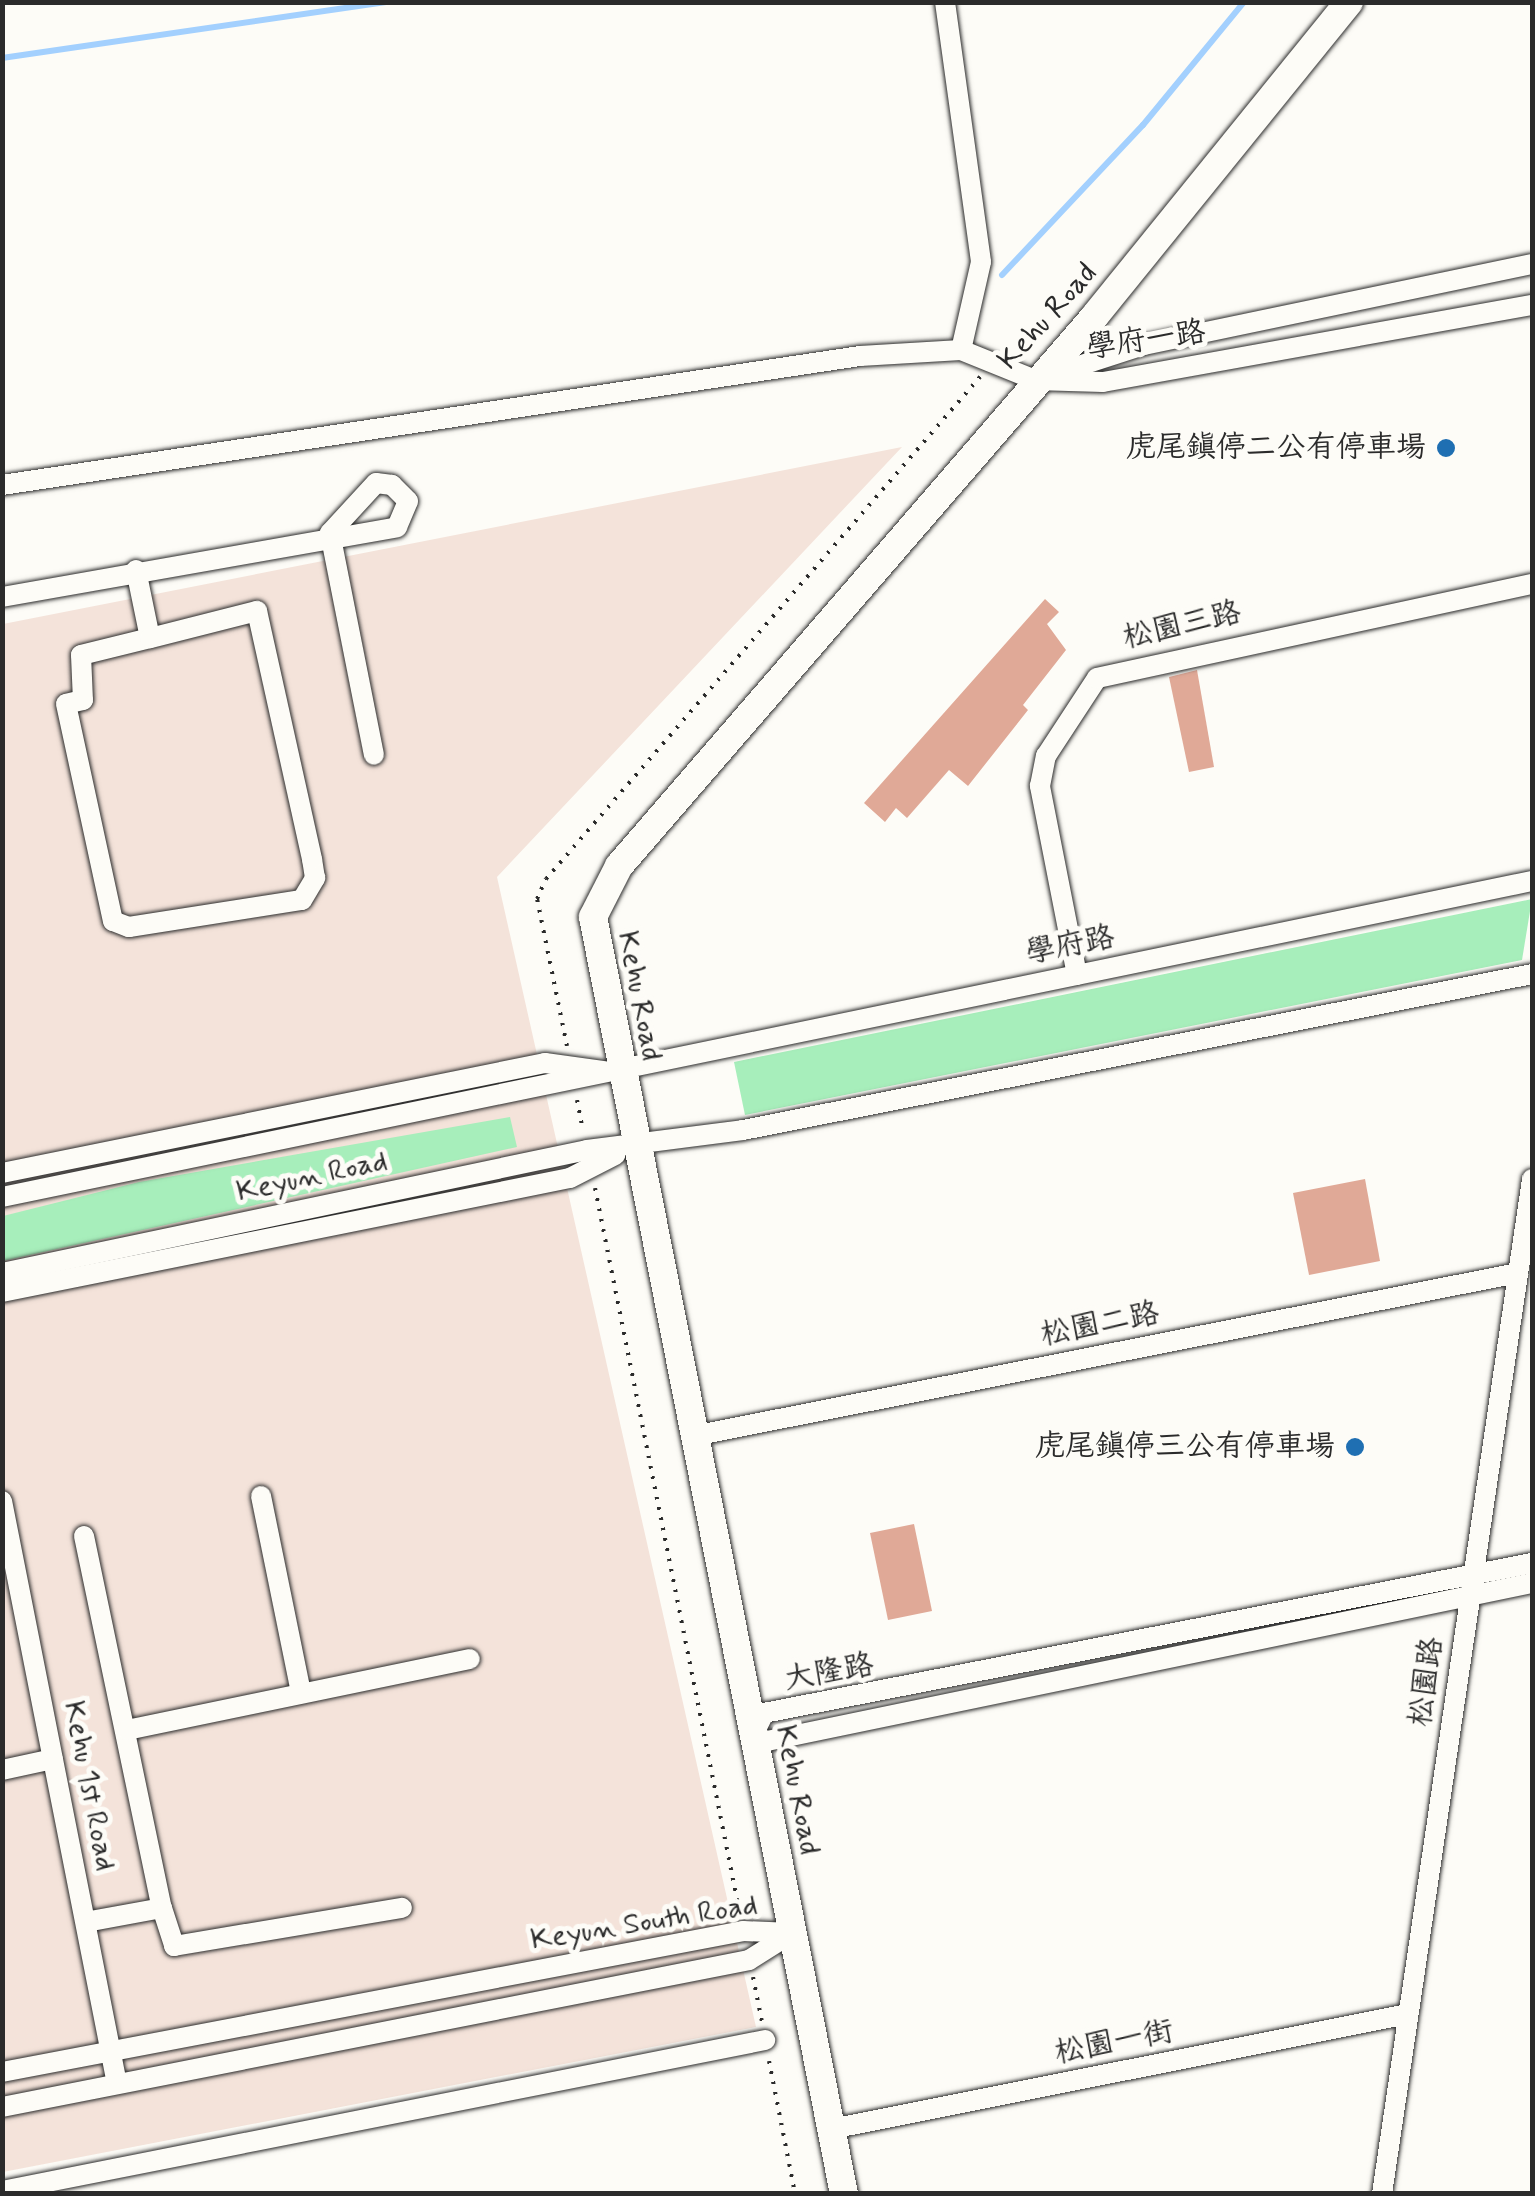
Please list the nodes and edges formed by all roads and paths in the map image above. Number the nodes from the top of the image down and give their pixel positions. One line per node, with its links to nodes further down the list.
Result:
1 (945, 2): 5 (street)
2 (1349, 2): 7 (main road, Kehu Road)
3 (1532, 264): 7 (street, 學府一路)
4 (1532, 305): 7 (street, 學府一路)
5 (960, 350): 6 (street); 8 (street)
6 (992, 363): 7 (street); 18 (path)
7 (1034, 380): 17 (main road, Kehu Road)
8 (2, 484)
9 (136, 570): 11 (street); 12 (street); 13 (street)
10 (1532, 584): 16 (street, 松園三路)
11 (2, 597)
12 (150, 638): 12 (street)
13 (374, 755)
14 (1532, 881): 16 (street, 學府路)
15 (1532, 974): 19 (street)
16 (1077, 975): 17 (street, 學府路)
17 (620, 1072): 18 (street, Keyun Road); 19 (main road, Kehu Road)
18 (573, 1076): 20 (path); 21 (street); 23 (street, Keyun Road)
19 (636, 1147): 20 (street, Keyun Road); 27 (main road, Kehu Road)
20 (589, 1157): 24 (street, Keyun Road); 26 (street); 43 (path)
21 (2, 1173)
22 (1532, 1179): 25 (street, 松園路)
23 (2, 1197)
24 (2, 1273)
25 (1518, 1273): 27 (street, 松園二路); 33 (street, 松園路)
26 (2, 1292)
27 (693, 1436): 37 (main road, Kehu Road)
28 (261, 1496): 35 (street)
29 (2, 1501): 38 (street, Kehu 1st Road)
30 (84, 1536): 36 (street)
31 (1532, 1562): 33 (street, 大隆路)
32 (1532, 1583): 33 (street, 大隆路)
33 (1472, 1586): 37 (street, 大隆路); 46 (street, 松園路)
34 (470, 1659): 35 (street)
35 (301, 1692): 36 (street)
36 (127, 1730): 40 (street)
37 (753, 1736): 44 (main road, Kehu Road)
38 (54, 1759): 39 (street); 42 (street, Kehu 1st Road)
39 (2, 1770)
40 (162, 1908): 41 (street); 42 (street)
41 (402, 1908)
42 (86, 1922): 48 (street, Kehu 1st Road)
43 (744, 1931): 44 (street, Keyun South Road); 48 (street, Keyun South Road)
44 (792, 1932): 45 (street, Keyun South Road); 52 (main road, Kehu Road)
45 (749, 1960): 47 (path); 50 (street, Keyun South Road)
46 (1408, 2014): 52 (street, 松園一街); 56 (street, 松園路)
47 (765, 2040): 53 (street); 54 (path)
48 (111, 2050): 49 (street, Keyun South Road); 50 (street, Kehu 1st Road)
49 (2, 2072)
50 (118, 2084): 51 (street, Keyun South Road)
51 (2, 2107)
52 (831, 2129): 55 (main road, Kehu Road)
53 (2, 2191)
54 (796, 2194)
55 (844, 2194)
56 (1382, 2194)

